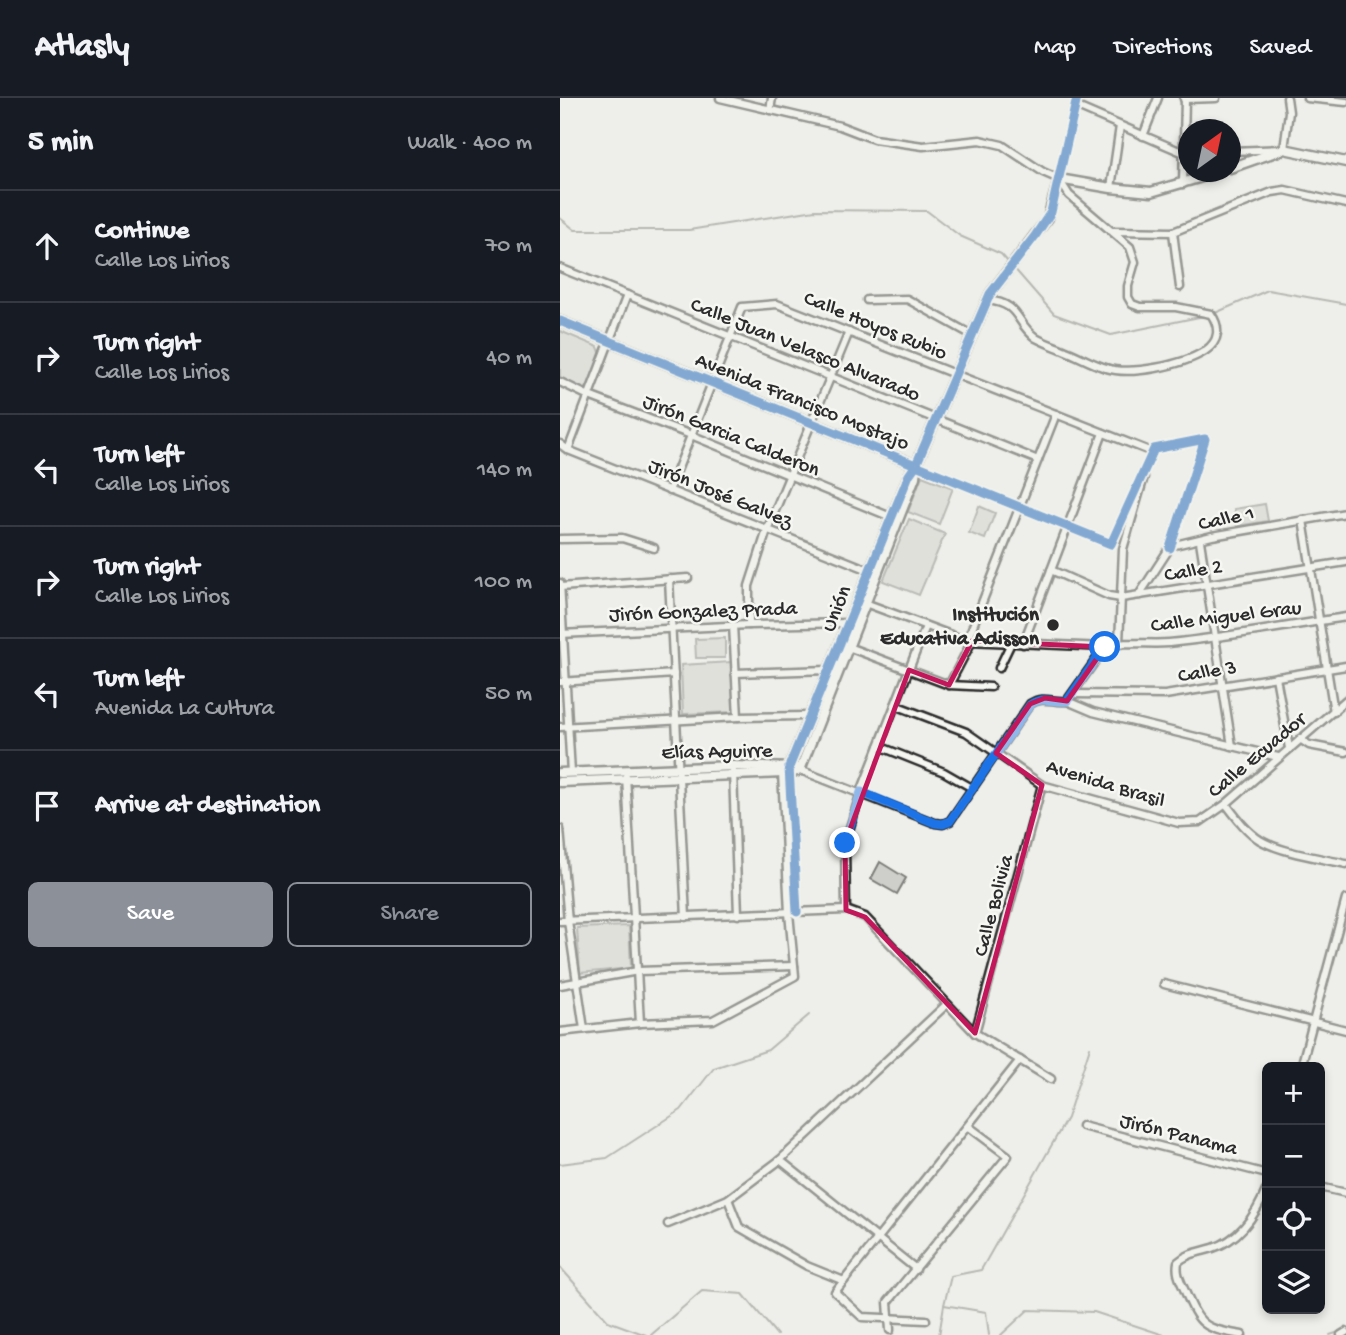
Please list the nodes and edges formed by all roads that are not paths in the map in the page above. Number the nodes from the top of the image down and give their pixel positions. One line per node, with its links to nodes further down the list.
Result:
1 (720, 98): 11 (street)
2 (772, 98): 11 (street)
3 (1077, 98): 10 (street)
4 (1158, 98): 14 (street)
5 (1216, 98): 8 (street)
6 (1287, 98): 15 (street)
7 (1307, 98): 9 (street)
8 (1184, 99): 12 (street)
9 (1346, 102)
10 (1075, 106): 13 (street); 20 (street)
11 (770, 110): 20 (street)
12 (1185, 119)
13 (1120, 126): 14 (street); 23 (street)
14 (1143, 136): 16 (street)
15 (1284, 149): 17 (street); 18 (street); 19 (street)
16 (1178, 150)
17 (1241, 151)
18 (1346, 162)
19 (1241, 163)
20 (1059, 178): 23 (street); 25 (street); 31 (street)
21 (1189, 182): 22 (street)
22 (1183, 184): 23 (street)
23 (1111, 188)
24 (1346, 204): 26 (street)
25 (1113, 231): 26 (street); 31 (street)
26 (1173, 232): 28 (street)
27 (560, 268): 29 (street, Calle Juan Velasco Alvarado)
28 (1180, 287)
29 (627, 295): 35 (street, Calle Juan Velasco Alvarado); 36 (street)
30 (867, 300): 34 (street)
31 (988, 300): 34 (street)
32 (560, 321): 36 (street, Avenida Francisco Mostajo)
33 (849, 332): 35 (street, Calle Hoyos Rubio); 37 (street, Calle Hoyos Rubio); 38 (street)
34 (972, 335): 37 (street)
35 (729, 336): 38 (street, Calle Juan Velasco Alvarado); 40 (street)
36 (610, 342): 40 (street, Avenida Francisco Mostajo); 41 (street)
37 (955, 374): 42 (street, Calle Hoyos Rubio); 43 (street)
38 (831, 376): 43 (street, Calle Juan Velasco Alvarado); 44 (street)
39 (560, 382): 41 (street, Jirón Garcia Calderon)
40 (712, 382): 44 (street, Avenida Francisco Mostajo); 46 (street)
41 (589, 396): 46 (street, Jirón Garcia Calderon); 48 (street)
42 (1056, 414): 45 (street, Calle Hoyos Rubio); 50 (street)
43 (936, 419): 50 (street, Calle Juan Velasco Alvarado); 51 (street)
44 (812, 423): 51 (street, Avenida Francisco Mostajo); 52 (street)
45 (1103, 433): 49 (street, Calle Hoyos Rubio); 58 (street)
46 (691, 435): 52 (street, Jirón Garcia Calderon); 53 (street)
47 (560, 444): 48 (street, Jirón José Galvez)
48 (568, 450): 53 (street, Jirón José Galvez)
49 (1152, 452): 58 (street, Avenida Francisco Mostajo); 59 (street); 75 (street)
50 (1038, 460): 54 (street)
51 (916, 465): 54 (street, Avenida Francisco Mostajo); 56 (street, Unión); 76 (street, Unión)
52 (790, 476): 56 (street, Jirón Garcia Calderon); 60 (street)
53 (669, 491): 60 (street, Jirón José Galvez)
54 (1020, 507): 58 (street, Avenida Francisco Mostajo); 86 (street)
55 (1346, 513): 57 (street, Calle 1)
56 (891, 517): 68 (street, Unión)
57 (1303, 520): 62 (street, Calle 1); 67 (street)
58 (1068, 526): 69 (street)
59 (1176, 527): 63 (street); 65 (street)
60 (767, 530): 68 (street, Jirón José Galvez); 81 (street)
61 (560, 539): 64 (street)
62 (1200, 541): 63 (street, Calle 1); 72 (street)
63 (1188, 543): 65 (street, Calle 1)
64 (654, 548)
65 (1170, 548): 74 (street)
66 (1346, 562): 67 (street, Calle 2)
67 (1311, 568): 72 (street, Calle 2); 78 (street)
68 (869, 570): 79 (street, Unión)
69 (1051, 570): 75 (street, Calle 2); 89 (street)
70 (688, 578): 71 (street)
71 (669, 579): 73 (street); 83 (street)
72 (1206, 585): 74 (street, Calle 2); 85 (street)
73 (560, 586): 84 (street)
74 (1139, 595): 75 (street, Calle 2)
75 (1121, 598): 88 (street)
76 (865, 603): 82 (street, Calle Miguel Grau); 90 (street, Unión)
77 (1346, 617): 78 (street, Calle Miguel Grau)
78 (1321, 621): 85 (street, Calle Miguel Grau); 94 (street)
79 (848, 623): 81 (street, Jirón Gonzalez Prada); 95 (street, Unión)
80 (733, 625): 81 (street, Jirón Gonzalez Prada); 83 (street, Jirón Gonzalez Prada); 97 (street)
81 (749, 625)
82 (926, 626): 86 (street, Calle Miguel Grau); 96 (street)
83 (672, 628): 84 (street, Jirón Gonzalez Prada); 98 (street)
84 (561, 634): 100 (street)
85 (1214, 637): 88 (street, Calle Miguel Grau); 102 (street)
86 (969, 641): 87 (street, Calle Miguel Grau); 101 (street)
87 (1012, 643): 89 (street, Calle Miguel Grau); 93 (street)
88 (1119, 643): 91 (street, Calle Miguel Grau)
89 (1023, 644): 91 (street, Calle Miguel Grau)
90 (848, 647): 96 (street); 123 (street, Unión)
91 (1105, 647): 104 (street)
92 (1346, 666): 94 (street, Calle 3)
93 (999, 668)
94 (1328, 668): 99 (street, Calle 3); 108 (street)
95 (828, 670): 97 (street); 109 (street, Unión)
96 (909, 670): 101 (street); 107 (street)
97 (735, 673): 110 (street)
98 (674, 674): 100 (street); 111 (street)
99 (1276, 677): 102 (street, Calle 3); 117 (street)
100 (563, 681): 113 (street)
101 (949, 685): 103 (street)
102 (1222, 685): 104 (street, Calle 3); 116 (street)
103 (991, 687)
104 (1073, 694): 106 (street)
105 (1346, 700): 108 (street, Calle Ecuador)
106 (1067, 701): 116 (street); 119 (street)
107 (895, 705): 115 (street); 119 (street, Avenida Brasil)
108 (1334, 712): 114 (street, Calle Ecuador)
109 (810, 716): 110 (street); 122 (street, Unión)
110 (738, 717): 111 (street)
111 (676, 721): 113 (street); 124 (street)
112 (560, 727): 113 (street)
113 (568, 727): 126 (street)
114 (1300, 739): 117 (street, Calle Ecuador); 118 (street)
115 (879, 746): 130 (street); 131 (street)
116 (1232, 746): 120 (street)
117 (1289, 748): 120 (street, Calle Ecuador)
118 (1346, 752)
119 (996, 753): 129 (street, Avenida Brasil); 130 (street)
120 (1278, 757): 132 (street, Calle Ecuador)
121 (733, 770): 122 (street, Elías Aguirre); 124 (street, Elías Aguirre); 139 (street)
122 (786, 770): 123 (street, Elías Aguirre); 138 (street)
123 (800, 770): 131 (street)
124 (679, 772): 127 (street, Elías Aguirre); 140 (street)
125 (560, 773): 126 (street, Elías Aguirre)
126 (571, 773): 127 (street, Elías Aguirre)
127 (626, 775): 128 (street, Elías Aguirre); 141 (street)
128 (560, 782)
129 (1042, 785): 133 (street, Avenida Brasil); 155 (street, Calle Bolivia)
130 (972, 788): 131 (street)
131 (861, 792): 137 (street)
132 (1226, 804): 133 (street, Calle Ecuador); 135 (street)
133 (1200, 822)
134 (560, 829): 143 (street)
135 (1346, 864)
136 (1346, 899): 150 (street)
137 (846, 910): 138 (street); 149 (street)
138 (793, 913): 139 (street); 144 (street)
139 (738, 915): 140 (street)
140 (686, 917): 141 (street)
141 (636, 919): 143 (street); 145 (street)
142 (560, 920): 143 (street)
143 (568, 920): 146 (street)
144 (794, 966): 145 (street); 151 (street)
145 (638, 971): 146 (street); 151 (street)
146 (577, 982): 148 (street); 152 (street)
147 (1164, 984): 150 (street)
148 (560, 985)
149 (947, 1004): 155 (street); 161 (street)
150 (1314, 1022): 153 (street); 157 (street)
151 (640, 1023): 152 (street)
152 (584, 1029): 154 (street)
153 (1346, 1030)
154 (560, 1032)
155 (975, 1033): 156 (street)
156 (1020, 1060): 158 (street); 159 (street)
157 (1302, 1062)
158 (1051, 1079)
159 (968, 1126): 168 (street); 169 (street)
160 (1082, 1126): 162 (street, Jirón Panama)
161 (780, 1160): 165 (street); 168 (street)
162 (1262, 1173)
163 (1324, 1188): 164 (street)
164 (1346, 1193)
165 (728, 1199): 167 (street); 170 (street)
166 (1262, 1199): 175 (street)
167 (668, 1224)
168 (878, 1238): 169 (street); 170 (street)
169 (916, 1269): 171 (street)
170 (844, 1281): 171 (street)
171 (889, 1318): 172 (street); 173 (street)
172 (926, 1320)
173 (890, 1331)
174 (1346, 1332): 176 (street)
175 (1242, 1335)
176 (1341, 1335)

